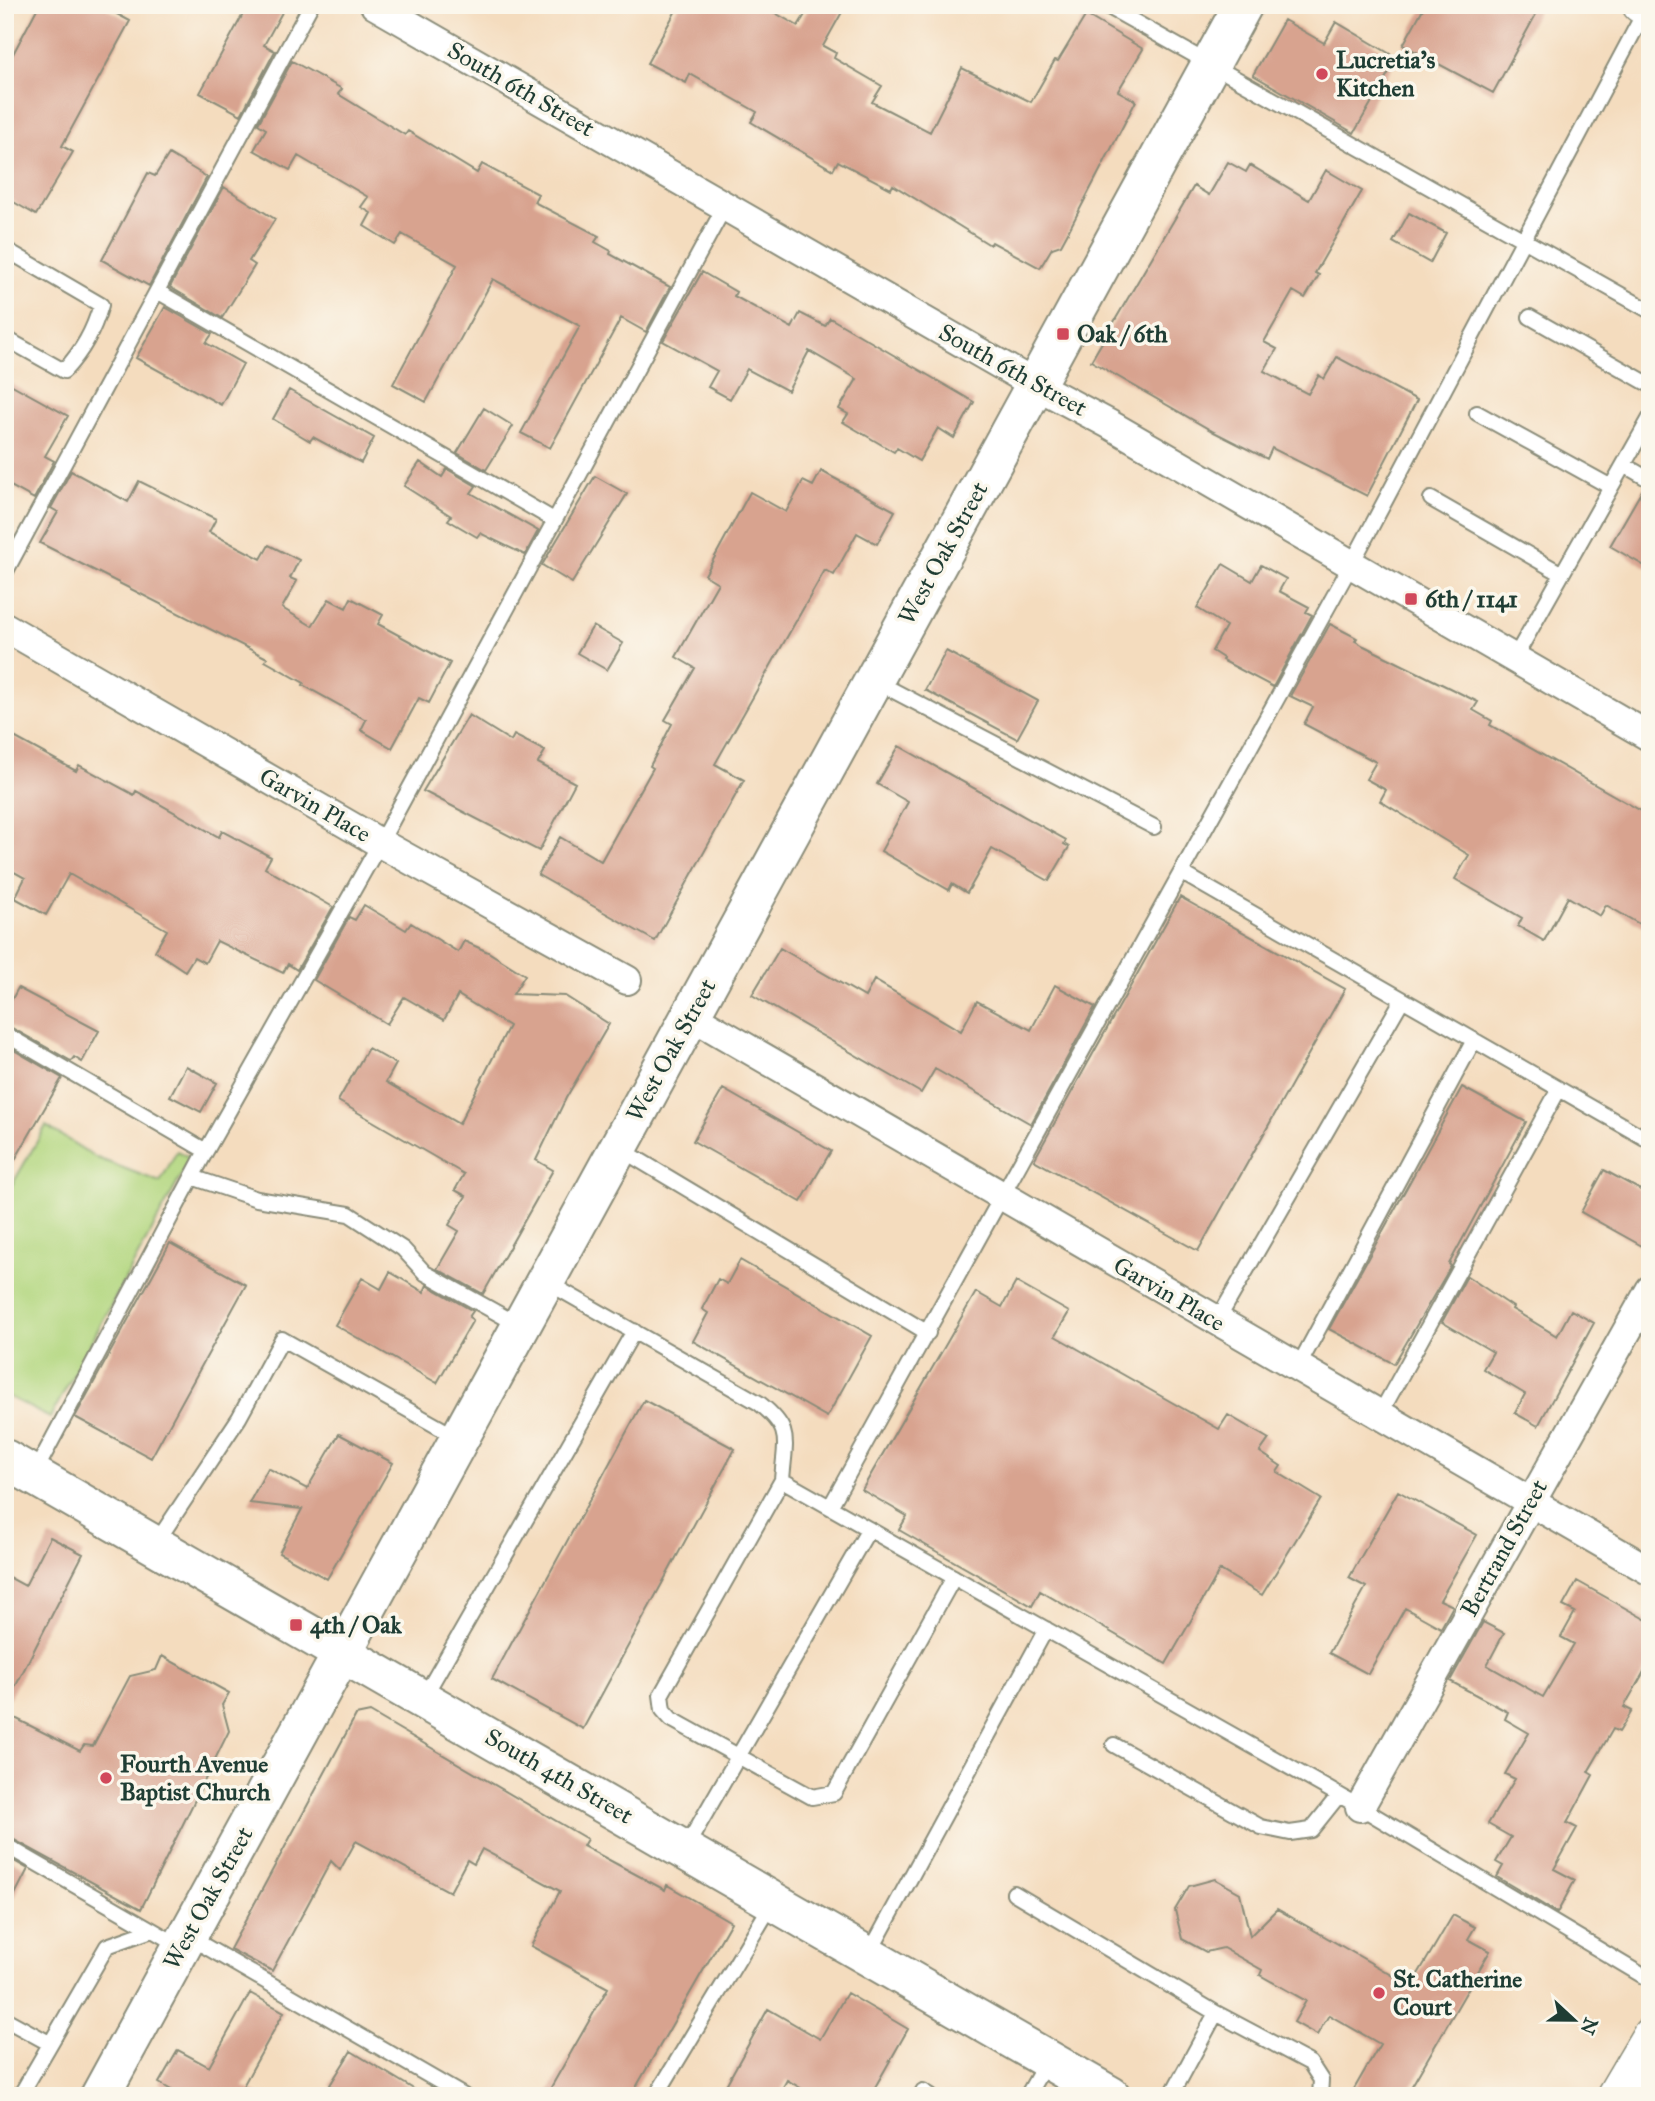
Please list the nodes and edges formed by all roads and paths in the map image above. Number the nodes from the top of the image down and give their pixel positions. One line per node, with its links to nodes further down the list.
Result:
1 (311, 5): 10 (lane)
2 (375, 5): 7 (street, South 6th Street)
3 (1105, 5): 6 (lane)
4 (1243, 5): 6 (main road, West Oak Street)
5 (1645, 8): 8 (lane)
6 (1209, 66): 8 (lane); 14 (main road, West Oak Street)
7 (725, 206): 14 (street, South 6th Street); 22 (lane)
8 (1524, 239): 11 (lane); 23 (lane)
9 (5, 249): 13 (lane)
10 (157, 291): 22 (lane); 24 (lane)
11 (1650, 311)
12 (1530, 317): 15 (lane)
13 (5, 338)
14 (1035, 385): 23 (street, South 6th Street); 28 (main road, West Oak Street)
15 (1650, 385)
16 (1478, 413): 20 (lane)
17 (1650, 418): 18 (lane)
18 (1624, 465): 19 (lane); 20 (lane)
19 (1650, 480)
20 (1611, 487): 25 (lane)
21 (1431, 499): 25 (lane)
22 (554, 520): 31 (lane)
23 (1351, 565): 27 (street, South 6th Street); 32 (lane)
24 (5, 573)
25 (1562, 574): 27 (lane)
26 (5, 627): 31 (street, Garvin Place)
27 (1514, 659): 29 (street, South 6th Street)
28 (873, 681): 30 (lane); 35 (main road, West Oak Street)
29 (1650, 737)
30 (1154, 827)
31 (380, 843): 33 (street, Garvin Place); 41 (lane)
32 (1182, 873): 34 (lane); 43 (lane)
33 (627, 980)
34 (1402, 1000): 37 (lane); 46 (lane)
35 (690, 1015): 40 (main road, West Oak Street); 43 (street, Garvin Place)
36 (5, 1034): 41 (lane)
37 (1474, 1040): 38 (lane); 50 (lane)
38 (1559, 1089): 39 (lane); 51 (lane)
39 (1650, 1141)
40 (618, 1147): 44 (main road, West Oak Street); 49 (lane)
41 (206, 1151): 42 (lane)
42 (192, 1177): 47 (lane); 53 (lane)
43 (1003, 1198): 46 (street, Garvin Place); 49 (lane)
44 (545, 1281): 47 (main road, West Oak Street); 48 (lane)
45 (1650, 1290): 55 (street, Bertrand Street)
46 (1217, 1321): 50 (street, Garvin Place)
47 (521, 1326): 52 (main road, West Oak Street)
48 (634, 1331): 54 (lane); 63 (lane)
49 (928, 1333): 56 (lane)
50 (1298, 1367): 51 (street, Garvin Place)
51 (1380, 1414): 55 (street, Garvin Place)
52 (459, 1439): 58 (lane); 62 (main road, West Oak Street)
53 (19, 1467): 58 (main road, South 4th Street)
54 (782, 1480): 56 (lane); 65 (lane)
55 (1530, 1501): 59 (street, Garvin Place); 66 (street, Bertrand Street)
56 (830, 1507): 57 (lane)
57 (869, 1529): 60 (lane); 65 (lane)
58 (156, 1544): 62 (main road, South 4th Street)
59 (1650, 1571)
60 (954, 1577): 61 (lane); 65 (lane)
61 (1046, 1629): 66 (lane); 72 (lane)
62 (343, 1652): 63 (main road, South 4th Street); 71 (main road, West Oak Street)
63 (423, 1698): 68 (main road, South 4th Street)
64 (1114, 1745): 66 (lane)
65 (738, 1756): 68 (lane)
66 (1350, 1801): 73 (lane)
67 (5, 1845): 71 (lane)
68 (685, 1849): 70 (main road, South 4th Street)
69 (1014, 1893): 74 (lane)
70 (774, 1901): 72 (main road, South 4th Street); 82 (lane)
71 (174, 1938): 77 (lane); 80 (main road, West Oak Street); 81 (lane)
72 (868, 1955): 78 (main road, South 4th Street)
73 (1650, 1980)
74 (1216, 2013): 87 (lane); 88 (lane)
75 (5, 2019): 77 (lane)
76 (1650, 2035): 89 (street)
77 (49, 2043): 79 (lane)
78 (1048, 2060): 85 (lane); 86 (main road, South 4th Street)
79 (20, 2096)
80 (100, 2096)
81 (464, 2096)
82 (656, 2096)
83 (921, 2096): 84 (lane)
84 (931, 2096)
85 (1027, 2096)
86 (1111, 2096)
87 (1171, 2096)
88 (1320, 2096)
89 (1614, 2096)

